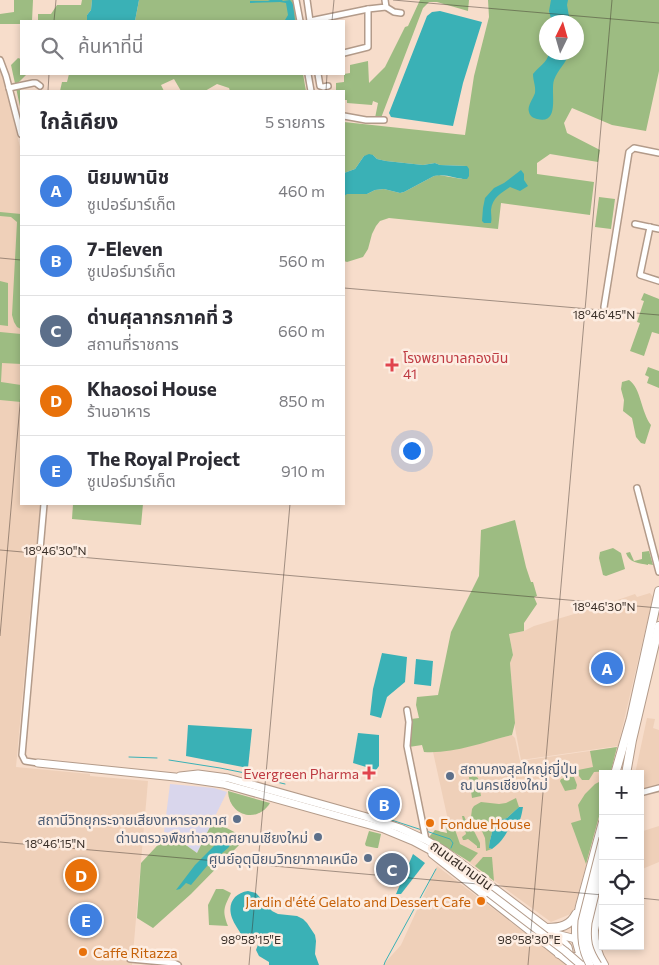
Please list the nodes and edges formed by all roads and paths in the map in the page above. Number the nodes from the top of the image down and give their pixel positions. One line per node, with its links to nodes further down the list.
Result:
1 (296, 0): 7 (street)
2 (307, 0): 8 (street)
3 (385, 0): 4 (street)
4 (386, 7): 5 (street); 6 (street)
5 (368, 9): 9 (street); 10 (street)
6 (401, 13)
7 (300, 20)
8 (310, 20)
9 (315, 20)
10 (345, 53)
11 (0, 60): 16 (street)
12 (308, 75): 17 (street)
13 (318, 75): 15 (street)
14 (40, 86): 16 (street)
15 (328, 86)
16 (9, 88): 20 (street)
17 (311, 90)
18 (345, 116): 19 (street)
19 (384, 120)
20 (20, 130)
21 (659, 153): 26 (street)
22 (635, 224): 23 (street)
23 (650, 227): 24 (street); 25 (street)
24 (659, 229)
25 (659, 281)
26 (604, 307)
27 (637, 488): 29 (street)
28 (44, 505): 33 (street)
29 (659, 572)
30 (659, 591): 34 (main road)
31 (659, 626): 35 (main road)
32 (407, 710): 38 (street)
33 (38, 762): 38 (main road, ถนนสนามบิน)
34 (617, 770)
35 (626, 770)
36 (659, 788): 37 (street)
37 (644, 792)
38 (425, 837): 46 (main road, ถนนสนามบิน); 50 (main road, ถนนสนามบิน); 52 (main road, ถนนสนามบิน, bridge)
39 (599, 837): 42 (main road)
40 (599, 854): 55 (main road, bridge)
41 (599, 878): 56 (main road, bridge)
42 (584, 893): 43 (main road); 45 (main road)
43 (599, 898)
44 (599, 905): 49 (main road)
45 (580, 906): 46 (main road); 48 (main road)
46 (547, 928): 47 (main road, ถนนสนามบิน)
47 (556, 934): 48 (main road, ถนนสนามบิน); 50 (main road)
48 (576, 939): 49 (main road, ถนนสนามบิน); 52 (main road)
49 (595, 944): 52 (main road); 57 (main road)
50 (561, 955): 52 (main road); 54 (main road, ถนนสนามบิน)
51 (130, 959): 53 (street)
52 (582, 962)
53 (178, 965)
54 (573, 965)
55 (590, 965)
56 (598, 965)
57 (604, 965)

